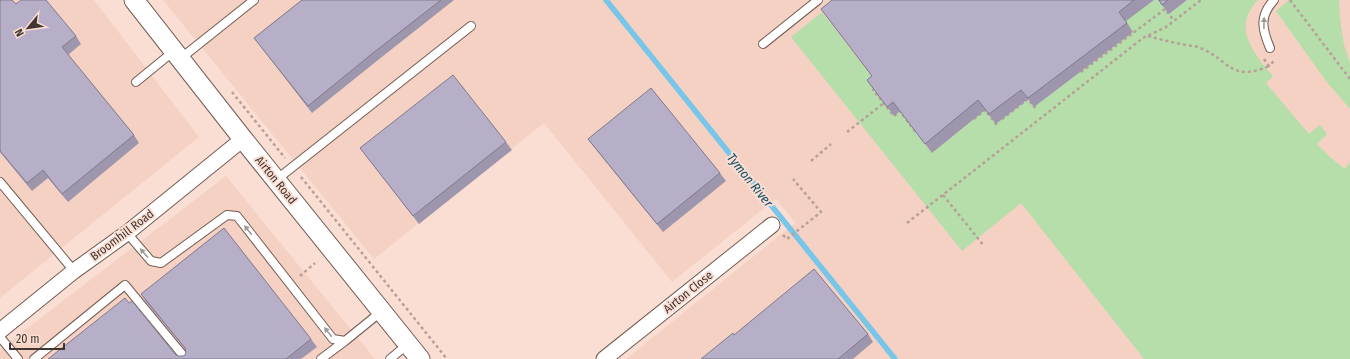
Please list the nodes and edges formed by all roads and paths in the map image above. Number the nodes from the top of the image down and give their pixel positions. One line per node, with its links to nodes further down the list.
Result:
1 (254, 0): 12 (lane)
2 (818, 0): 10 (lane)
3 (1202, 0): 7 (path)
4 (1274, 0): 11 (lane, one-way to 4)
5 (1290, 0): 15 (path)
6 (140, 2): 12 (street, Airton Road)
7 (1174, 21): 9 (path); 14 (path)
8 (471, 26): 27 (lane)
9 (1147, 36): 13 (path); 31 (path)
10 (763, 44)
11 (1270, 48)
12 (177, 55): 16 (lane); 24 (street, Airton Road)
13 (1269, 66)
14 (1078, 74)
15 (1350, 79)
16 (136, 82)
17 (879, 86): 19 (path)
18 (228, 88): 27 (path)
19 (884, 103): 22 (path); 23 (path)
20 (1040, 103): 21 (path)
21 (973, 119)
22 (847, 132)
23 (918, 135)
24 (243, 139): 28 (street, Airton Road); 34 (street, Broomhill Road)
25 (832, 144): 26 (path)
26 (811, 161)
27 (293, 167): 28 (lane); 48 (path)
28 (276, 180): 38 (street, Airton Road)
29 (793, 180): 35 (path)
30 (0, 182): 37 (lane)
31 (943, 194): 32 (path); 36 (path)
32 (907, 223)
33 (772, 225): 49 (street, Airton Close)
34 (127, 233): 37 (street, Broomhill Road); 41 (lane, one-way to 34)
35 (787, 239)
36 (984, 246)
37 (74, 271): 39 (street, Broomhill Road)
38 (382, 311): 41 (lane); 42 (street, Airton Road)
39 (0, 331)
40 (0, 338): 43 (lane)
41 (345, 341): 46 (lane)
42 (414, 352): 47 (lane)
43 (18, 359)
44 (34, 359): 45 (lane)
45 (186, 359)
46 (321, 359)
47 (390, 359)
48 (447, 359)
49 (604, 359)

